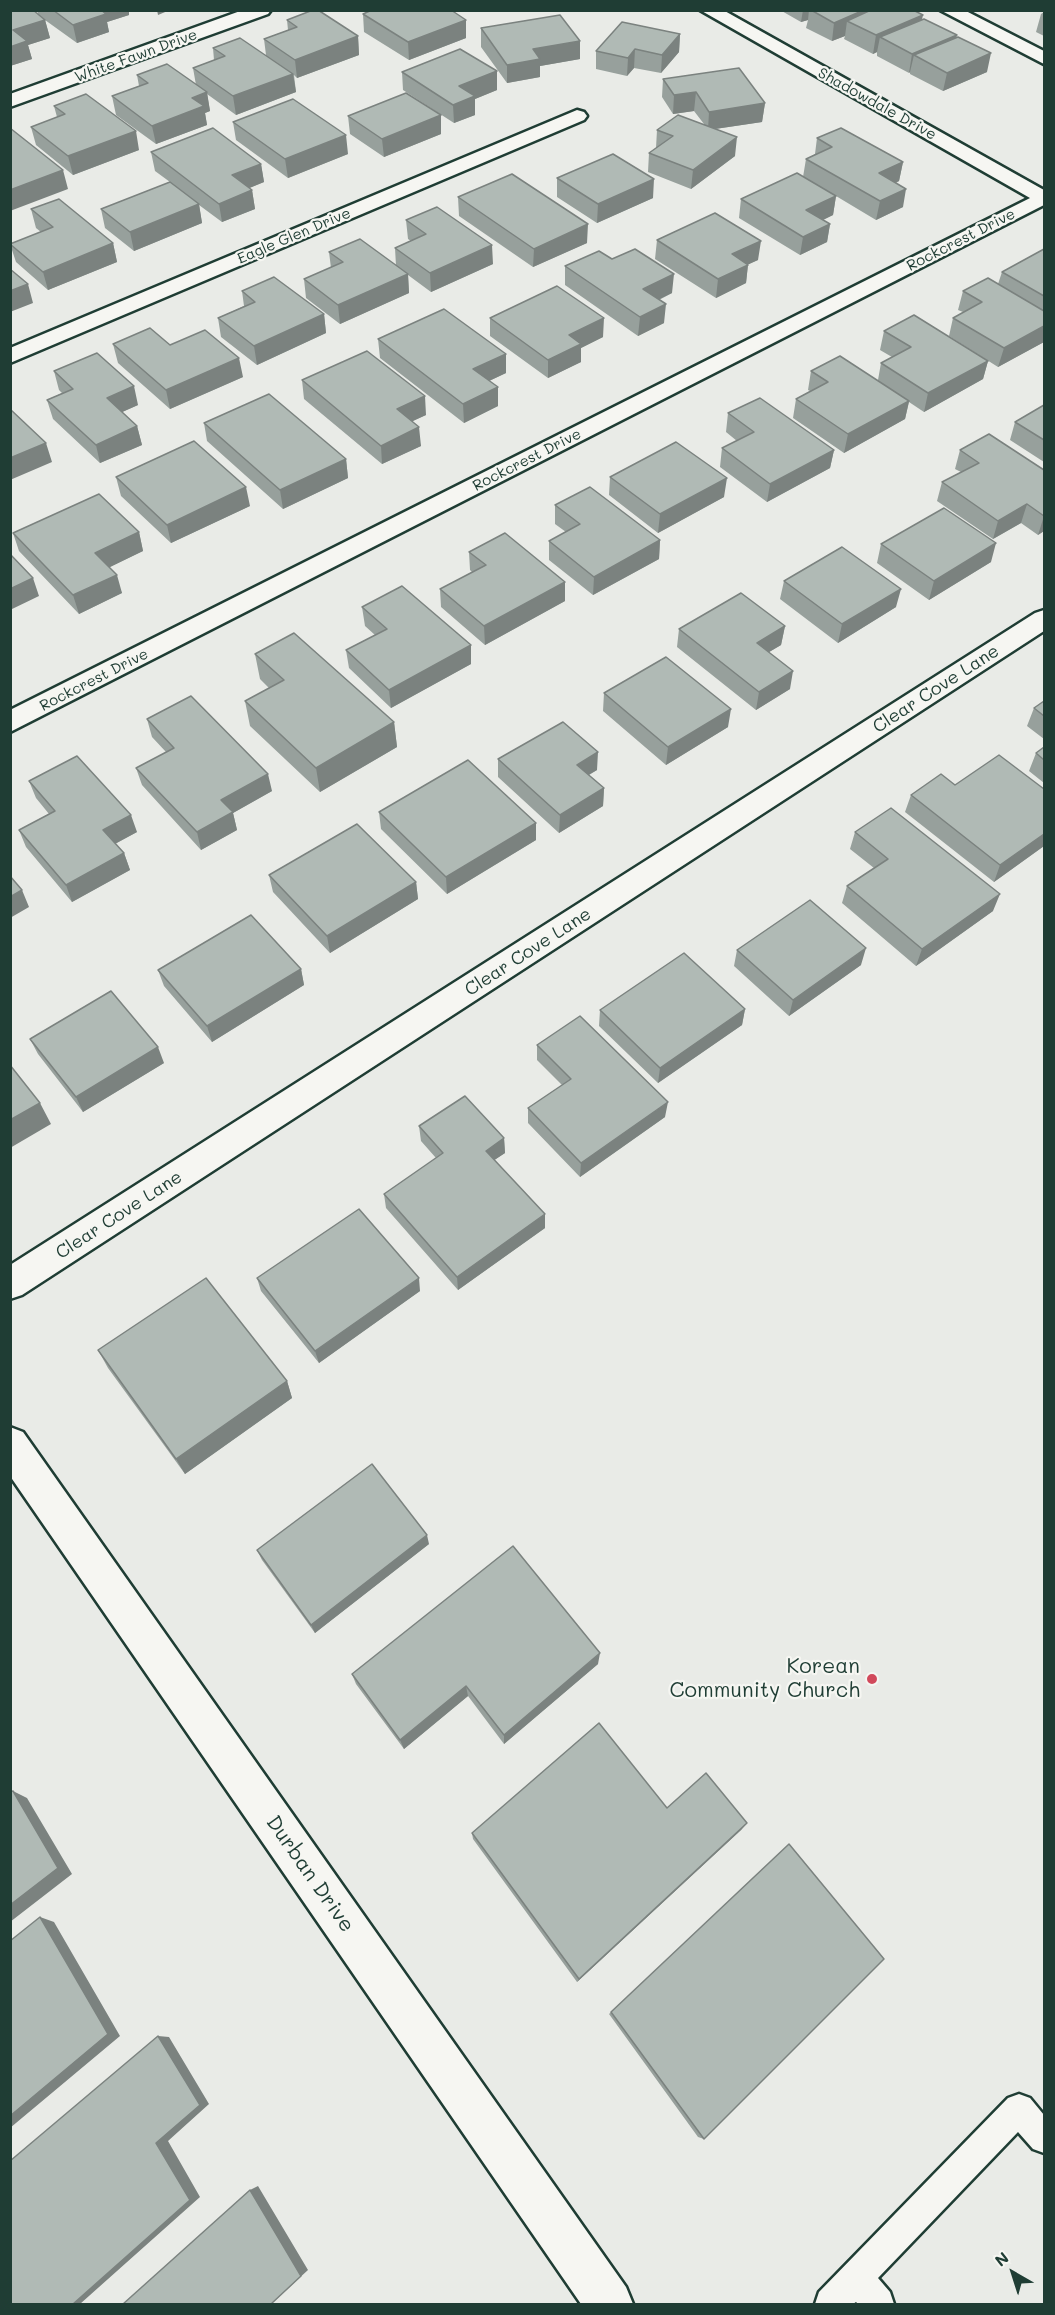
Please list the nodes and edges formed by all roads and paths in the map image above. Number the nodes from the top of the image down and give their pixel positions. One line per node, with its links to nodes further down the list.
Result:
1 (262, 10): 7 (street, White Fawn Drive)
2 (709, 10): 9 (street, Shadowdale Drive)
3 (949, 10): 5 (street)
4 (994, 15): 5 (street)
5 (975, 23): 6 (street)
6 (1044, 57)
7 (10, 101)
8 (576, 116): 10 (street, Eagle Glen Drive)
9 (1044, 198): 12 (street, Rockcrest Drive)
10 (10, 356)
11 (1044, 619): 13 (street, Clear Cove Lane)
12 (10, 723)
13 (10, 1284)
14 (10, 1444): 17 (street, Durban Drive)
15 (1044, 2138): 16 (lane)
16 (857, 2278): 18 (lane); 19 (lane)
17 (609, 2304)
18 (831, 2304)
19 (878, 2304)

